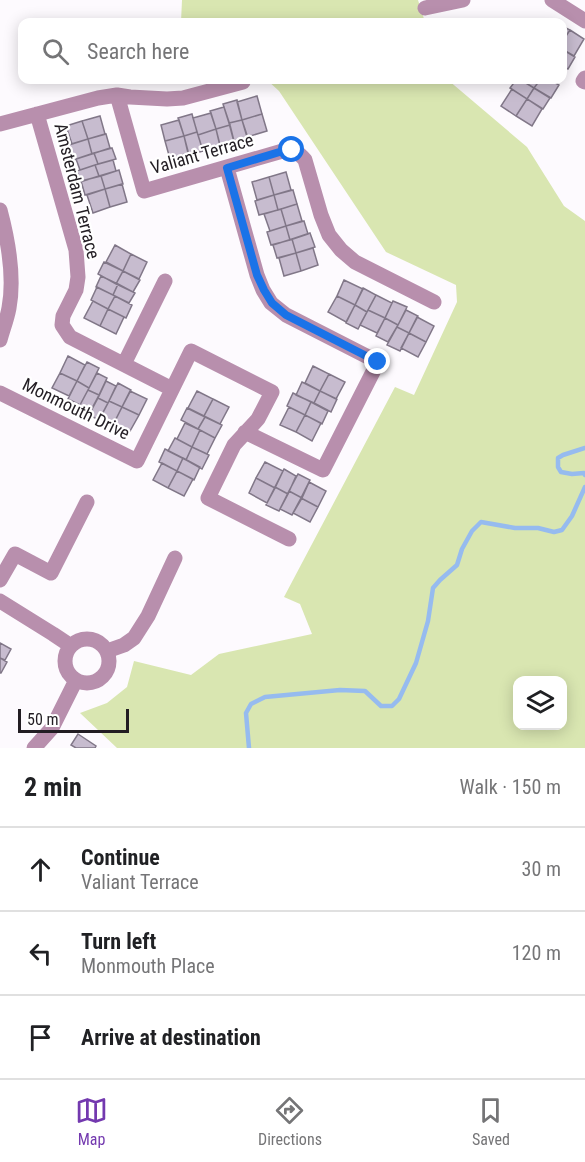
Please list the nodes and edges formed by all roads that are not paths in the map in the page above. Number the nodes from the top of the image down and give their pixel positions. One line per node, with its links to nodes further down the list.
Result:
1 (463, 0): 3 (street)
2 (552, 0): 4 (street)
3 (425, 8)
4 (585, 21)
5 (236, 84): 6 (street)
6 (117, 95): 7 (street); 9 (street, Valiant Terrace)
7 (37, 114): 8 (street); 15 (street, Amsterdam Terrace)
8 (0, 124)
9 (227, 168): 13 (street, Valiant Terrace); 18 (street)
10 (0, 210): 12 (street)
11 (165, 281): 15 (street)
12 (6, 282): 14 (street)
13 (434, 302)
14 (0, 340)
15 (124, 364): 16 (street, Amsterdam Terrace)
16 (172, 389): 17 (street, Monmouth Drive); 18 (street, Monmouth Drive)
17 (0, 393)
18 (244, 432): 20 (street, Monmouth Drive)
19 (87, 502): 22 (street)
20 (289, 539)
21 (175, 558): 25 (street)
22 (0, 580)
23 (0, 601): 24 (street)
24 (71, 646): 25 (street); 26 (street)
25 (107, 651): 26 (street)
26 (76, 680): 27 (street)
27 (34, 748)

